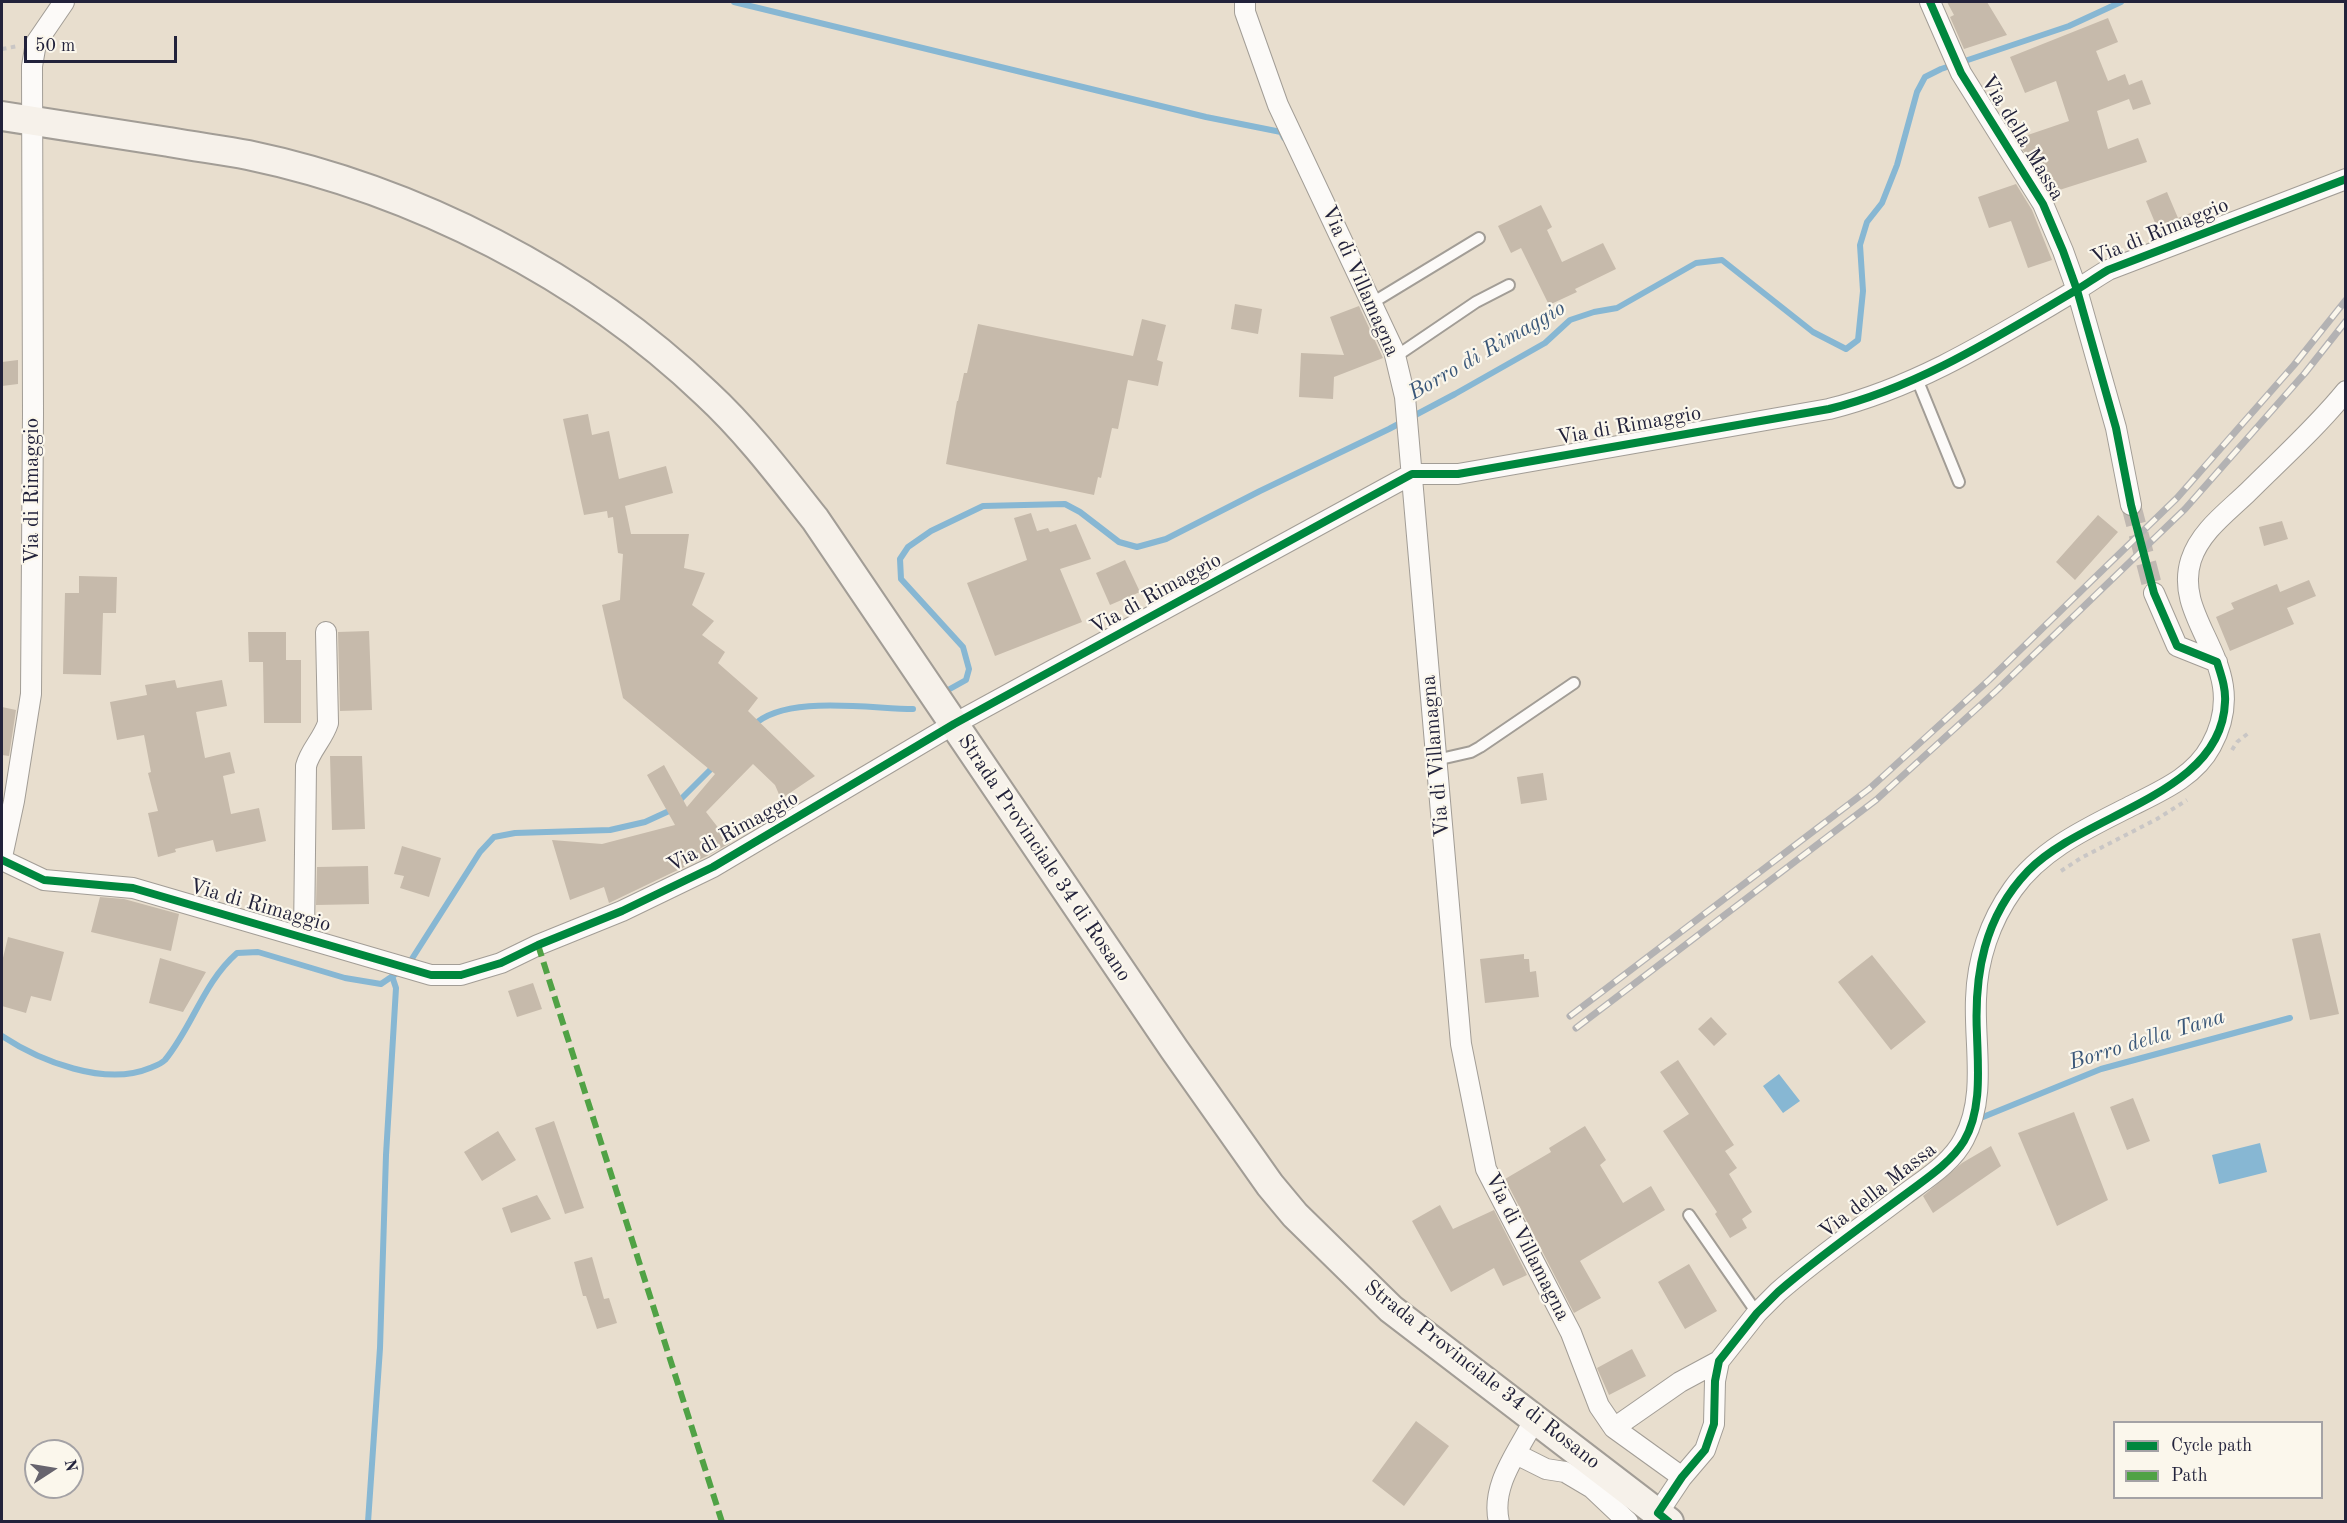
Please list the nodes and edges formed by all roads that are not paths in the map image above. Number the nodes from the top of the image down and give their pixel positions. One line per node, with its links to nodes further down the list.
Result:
1 (64, 2): 5 (street, Via di Rimaggio)
2 (1245, 2): 10 (street, Via di Villamagna)
3 (1930, 2): 9 (street, Via della Massa)
4 (2, 117): 5 (main road, Strada Provinciale 34 di Rosano)
5 (32, 121): 21 (main road, Strada Provinciale 34 di Rosano); 23 (street, Via di Rimaggio)
6 (2346, 179): 9 (street, Via di Rimaggio)
7 (1479, 237): 10 (lane)
8 (1509, 285): 11 (lane)
9 (2077, 290): 12 (street, Via di Rimaggio); 16 (street, Via della Massa)
10 (1372, 303): 11 (street, Via di Villamagna)
11 (1395, 357): 14 (street, Via di Villamagna)
12 (1917, 379): 14 (street, Via di Rimaggio); 15 (lane)
13 (2346, 391): 19 (street, Via della Massa)
14 (1412, 474): 21 (street, Via di Rimaggio); 22 (street, Via di Villamagna)
15 (1959, 482)
16 (2131, 506)
17 (2154, 593): 19 (street)
18 (326, 632): 24 (street)
19 (2217, 662): 26 (street, Via della Massa)
20 (1574, 683): 22 (lane)
21 (950, 719): 24 (street, Via di Rimaggio); 28 (main road, Strada Provinciale 34 di Rosano)
22 (1436, 760): 29 (street, Via di Villamagna)
23 (2, 859): 24 (street, Via di Rimaggio)
24 (304, 937)
25 (1689, 1215): 26 (lane)
26 (1757, 1313): 27 (street, Via della Massa)
27 (1719, 1361): 29 (street, Via della Massa); 31 (street)
28 (1535, 1418): 30 (street); 32 (main road, Strada Provinciale 34 di Rosano)
29 (1614, 1428): 31 (street, Via di Villamagna)
30 (1516, 1454): 33 (street); 34 (street)
31 (1682, 1477): 32 (street)
32 (1664, 1517)
33 (1499, 1521)
34 (1628, 1521)

